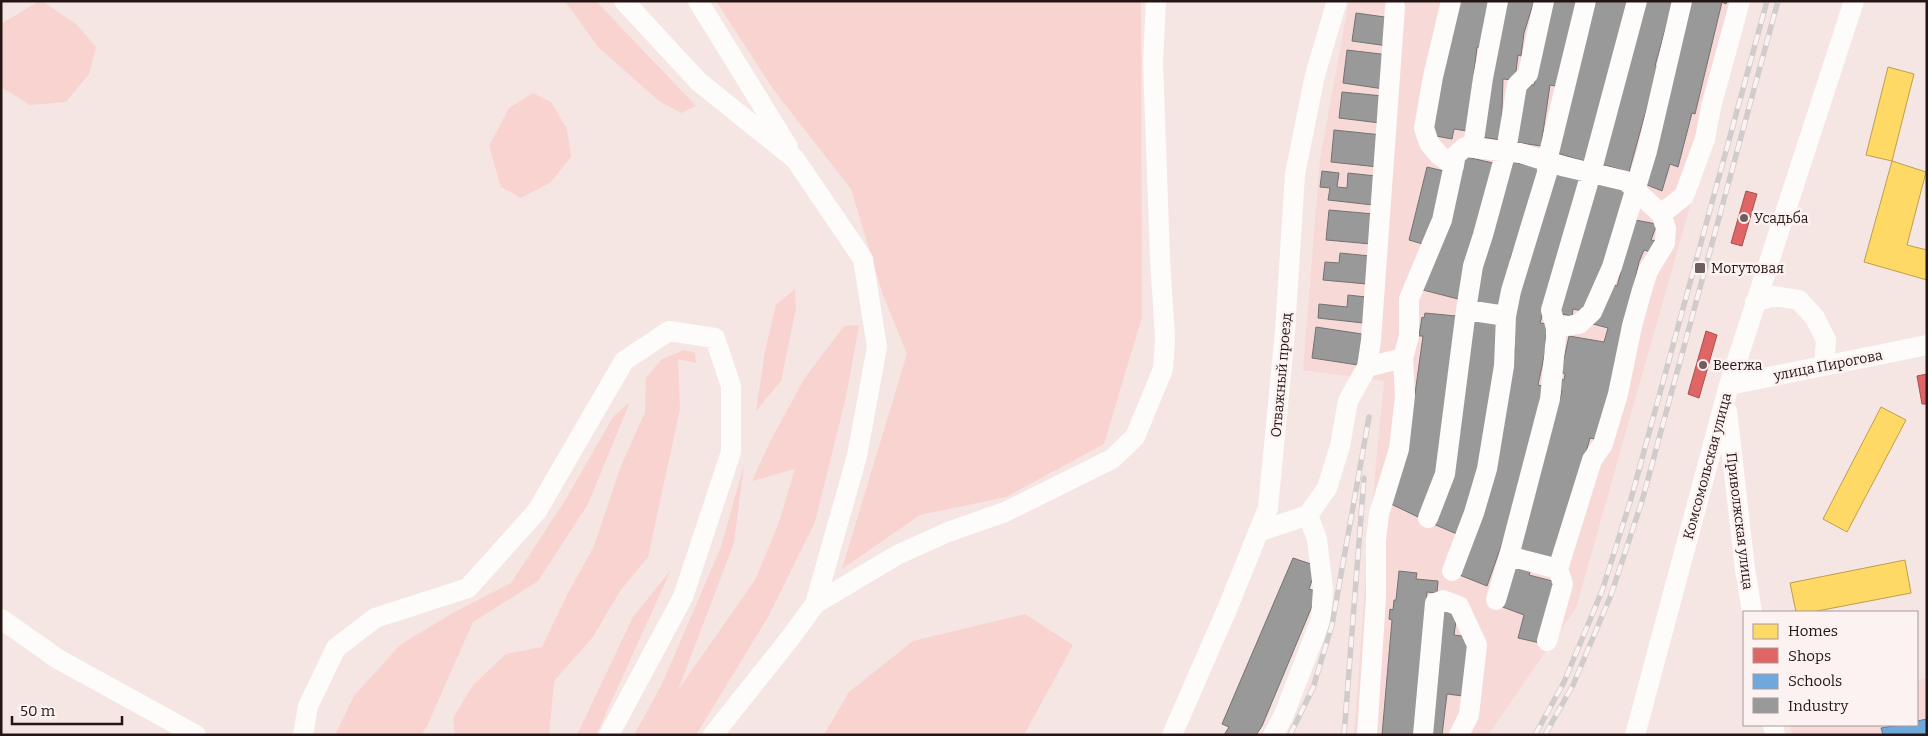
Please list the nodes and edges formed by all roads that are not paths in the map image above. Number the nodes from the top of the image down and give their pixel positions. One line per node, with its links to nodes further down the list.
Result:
1 (624, 1): 16 (street)
2 (698, 1): 16 (street)
3 (1156, 1): 38 (street)
4 (1337, 1): 33 (street, Отважный проезд)
5 (1451, 1): 18 (street)
6 (1498, 1): 14 (street)
7 (1544, 1): 15 (street)
8 (1586, 1): 17 (street)
9 (1637, 1): 19 (street)
10 (1682, 1): 20 (street)
11 (1740, 1): 21 (street)
12 (1854, 1): 22 (street, Комсомольская улица)
13 (1395, 7): 29 (street)
14 (1473, 147): 15 (street); 18 (street)
15 (1506, 151): 17 (street); 23 (street)
16 (795, 159): 38 (street)
17 (1547, 161): 19 (street); 24 (street)
18 (1454, 166): 27 (street)
19 (1591, 173): 20 (street); 25 (street)
20 (1635, 188): 21 (street); 25 (street)
21 (1661, 214): 35 (street)
22 (1755, 302): 28 (street); 30 (street, Комсомольская улица)
23 (1466, 310): 24 (street); 32 (street)
24 (1506, 316): 36 (street)
25 (1556, 328): 34 (street)
26 (1927, 345): 28 (street, улица Пирогова)
27 (1403, 358): 29 (street); 48 (street)
28 (1824, 366): 30 (street, улица Пирогова)
29 (1367, 367): 31 (street)
30 (1727, 392): 39 (street, Приволжская улица); 51 (street, Комсомольская улица)
31 (1308, 515): 33 (street); 47 (street)
32 (1428, 518)
33 (1258, 532): 46 (street, Отважный проезд)
34 (1509, 556): 35 (street); 37 (street)
35 (1558, 569): 41 (street)
36 (1452, 571)
37 (1496, 600)
38 (815, 604): 45 (street)
39 (1752, 611)
40 (1, 619): 42 (street)
41 (1547, 641)
42 (196, 735)
43 (303, 735): 44 (street)
44 (609, 735)
45 (713, 735)
46 (1172, 735)
47 (1273, 735)
48 (1367, 735)
49 (1423, 735): 50 (street)
50 (1459, 735)
51 (1636, 735)

